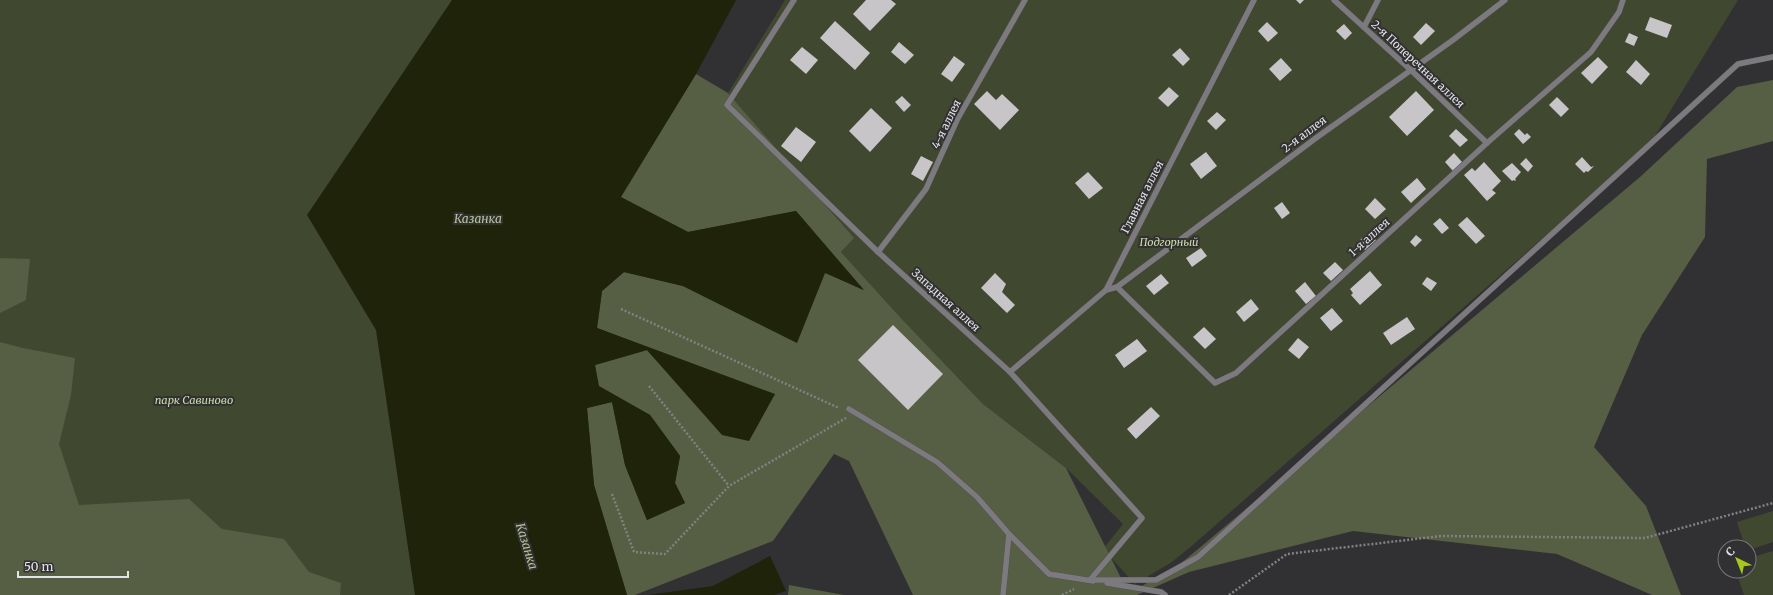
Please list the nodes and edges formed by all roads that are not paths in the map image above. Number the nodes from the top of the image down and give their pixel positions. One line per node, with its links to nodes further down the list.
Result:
1 (794, 0): 12 (lane, Западная аллея)
2 (1025, 0): 12 (lane, 4-я аллея)
3 (1254, 0): 14 (lane, Главная аллея)
4 (1334, 0): 8 (lane, 2-я Поперечная аллея)
5 (1378, 0): 8 (lane)
6 (1505, 0): 10 (lane, 2-я аллея)
7 (1623, 0): 11 (lane, 1-я аллея)
8 (1364, 27): 10 (lane, 2-я Поперечная аллея)
9 (1773, 57): 18 (lane)
10 (1410, 69): 11 (lane, 2-я Поперечная аллея); 13 (lane, 2-я аллея)
11 (1487, 143): 13 (lane, 1-я аллея)
12 (878, 252): 15 (lane, Западная аллея)
13 (1117, 287): 14 (lane)
14 (1106, 290): 15 (lane, Главная аллея)
15 (1010, 372): 18 (lane, Западная аллея)
16 (848, 410): 17 (lane)
17 (1009, 534): 18 (lane); 19 (lane)
18 (1090, 580): 20 (lane)
19 (1003, 595)
20 (1165, 595)

